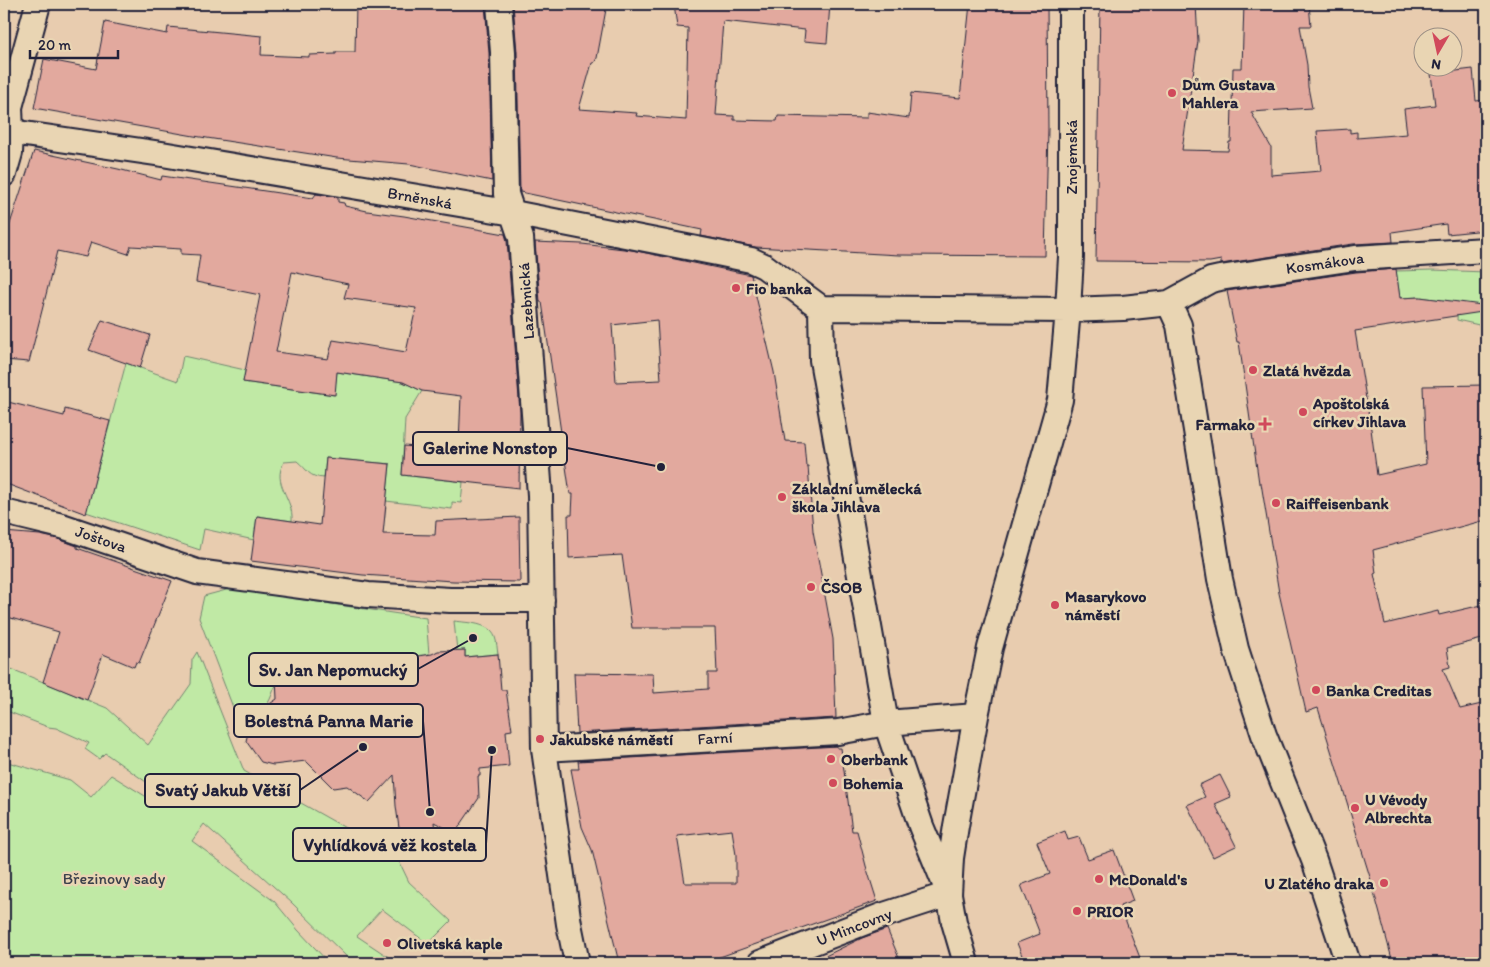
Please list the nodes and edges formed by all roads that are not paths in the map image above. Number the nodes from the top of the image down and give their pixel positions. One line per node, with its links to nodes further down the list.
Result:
1 (38, 4): 4 (street)
2 (499, 4): 6 (street, Lazebnická)
3 (1071, 4): 10 (street, Znojemská)
4 (8, 131): 5 (street); 6 (street, Brněnská)
5 (4, 174)
6 (513, 213): 9 (street, Brněnská); 12 (street, Lazebnická)
7 (1486, 250): 8 (street, Kosmákova)
8 (1170, 303): 10 (street); 20 (street)
9 (821, 308): 10 (street); 14 (street)
10 (1068, 310): 13 (street)
11 (4, 512): 12 (street, Joštova)
12 (542, 600): 15 (street)
13 (976, 716): 14 (street); 16 (street)
14 (886, 723): 15 (street, Farní); 16 (street)
15 (544, 749): 17 (street)
16 (949, 894): 18 (street, U Mincovny); 19 (street)
17 (577, 963)
18 (760, 963)
19 (966, 963)
20 (1348, 963)

